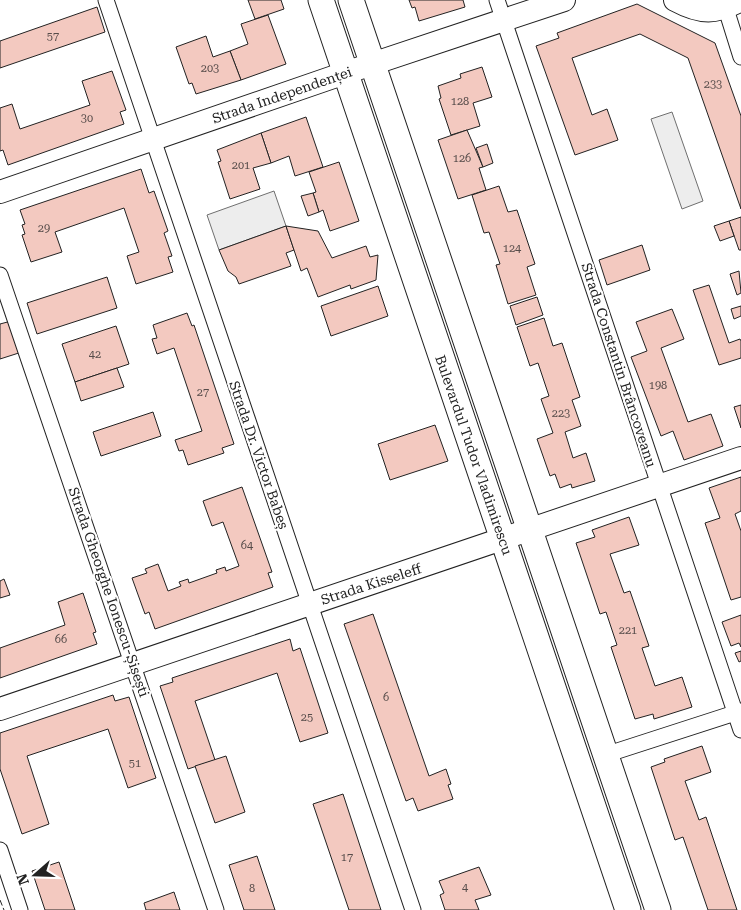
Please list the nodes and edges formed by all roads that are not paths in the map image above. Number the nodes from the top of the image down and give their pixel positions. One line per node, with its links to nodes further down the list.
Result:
1 (106, 0): 11 (street, Strada Dr. Victor Babeș)
2 (321, 0): 10 (main road, Bulevardul Tudor Vladimirescu)
3 (351, 0): 9 (main road, Bulevardul Tudor Vladimirescu)
4 (564, 0): 7 (street, Strada Independenței)
5 (675, 0): 6 (street)
6 (734, 5): 8 (street)
7 (501, 10): 9 (street, Strada Independenței); 15 (street, Strada Constantin Brâncoveanu)
8 (741, 57)
9 (373, 64): 10 (street, Strada Independenței); 16 (main road, Bulevardul Tudor Vladimirescu)
10 (345, 73): 11 (street, Strada Independenței); 17 (main road, Bulevardul Tudor Vladimirescu)
11 (153, 140): 12 (street, Strada Independenței); 18 (street, Strada Dr. Victor Babeș)
12 (0, 192)
13 (0, 275): 19 (street, Strada Gheorghe Ionescu-Șișești)
14 (741, 458): 15 (street, Strada Kisseleff)
15 (659, 486): 16 (street, Strada Kisseleff); 21 (street, Strada Constantin Brâncoveanu)
16 (530, 532): 17 (street, Strada Kisseleff); 23 (main road, Bulevardul Tudor Vladimirescu)
17 (503, 540): 18 (street, Strada Kisseleff); 28 (main road, Bulevardul Tudor Vladimirescu)
18 (309, 604): 19 (street, Strada Kisseleff); 27 (street, Strada Dr. Victor Babeș)
19 (134, 664): 20 (street, Strada Kisseleff); 26 (street, Strada Gheorghe Ionescu-Șișești)
20 (0, 709)
21 (738, 712): 22 (street, Strada Constantin Brâncoveanu); 23 (street)
22 (741, 730)
23 (605, 755): 29 (main road, Bulevardul Tudor Vladimirescu)
24 (0, 850): 25 (street)
25 (20, 910)
26 (216, 910)
27 (413, 910)
28 (628, 910)
29 (658, 910)

